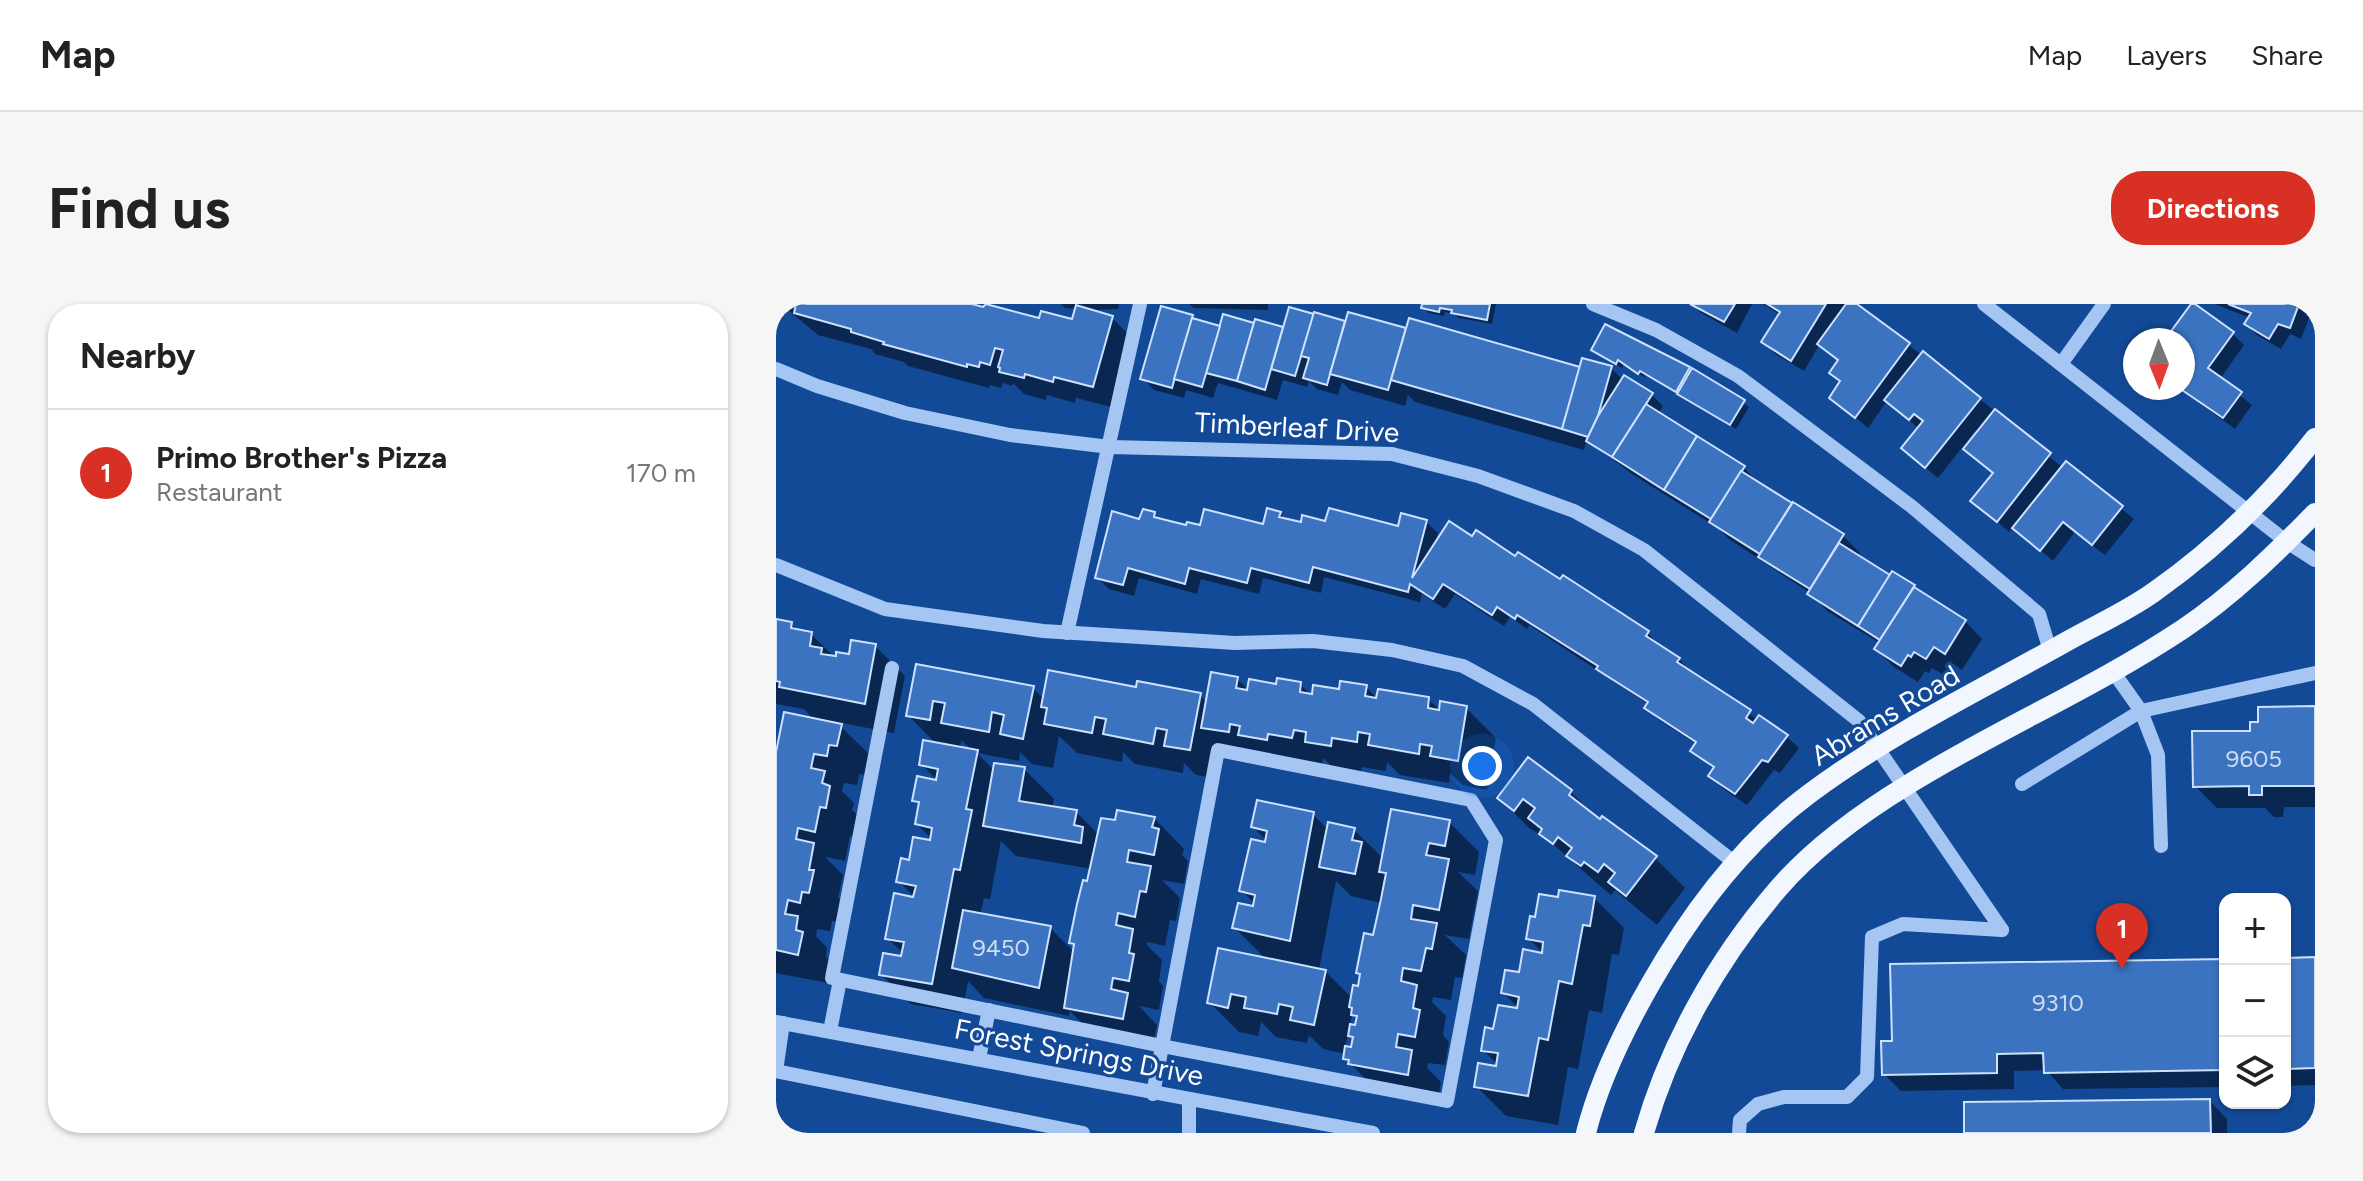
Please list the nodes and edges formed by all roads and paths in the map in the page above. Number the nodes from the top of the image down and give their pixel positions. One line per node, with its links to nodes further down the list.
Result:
1 (1140, 304): 8 (street)
2 (1593, 304): 15 (street)
3 (1984, 304): 5 (street)
4 (2104, 304): 5 (street)
5 (2061, 364): 9 (street)
6 (776, 369): 8 (street, Timberleaf Drive)
7 (2315, 438): 9 (main road, Abrams Road)
8 (1110, 447): 14 (street); 20 (street, Timberleaf Drive)
9 (2250, 512): 11 (street); 15 (main road, Abrams Road)
10 (2315, 513): 11 (main road)
11 (2287, 542): 12 (street); 17 (main road)
12 (2315, 560)
13 (776, 565): 14 (street)
14 (1067, 633): 24 (street)
15 (2050, 651): 20 (main road, Abrams Road)
16 (892, 668): 25 (street)
17 (2112, 670): 19 (street); 22 (main road)
18 (2315, 673): 19 (street)
19 (2141, 711): 21 (street); 23 (street)
20 (1876, 748): 22 (street, Timberleaf Drive); 24 (main road, Abrams Road)
21 (2022, 784)
22 (1906, 786): 38 (main road); 39 (street, Timberleaf Drive)
23 (2161, 846)
24 (1735, 863): 37 (main road, Abrams Road)
25 (840, 980): 26 (street); 28 (street)
26 (989, 1010): 29 (street); 30 (street)
27 (780, 1022): 28 (street, Forest Springs Drive); 31 (street)
28 (830, 1031): 30 (street, Forest Springs Drive)
29 (1162, 1046): 29 (street); 32 (street)
30 (979, 1058): 32 (street, Forest Springs Drive)
31 (776, 1071): 34 (street)
32 (1153, 1094): 33 (street, Forest Springs Drive)
33 (1189, 1100): 35 (street); 36 (street, Forest Springs Drive)
34 (1083, 1133)
35 (1189, 1133)
36 (1373, 1133)
37 (1586, 1133)
38 (1644, 1133)
39 (1739, 1133)

